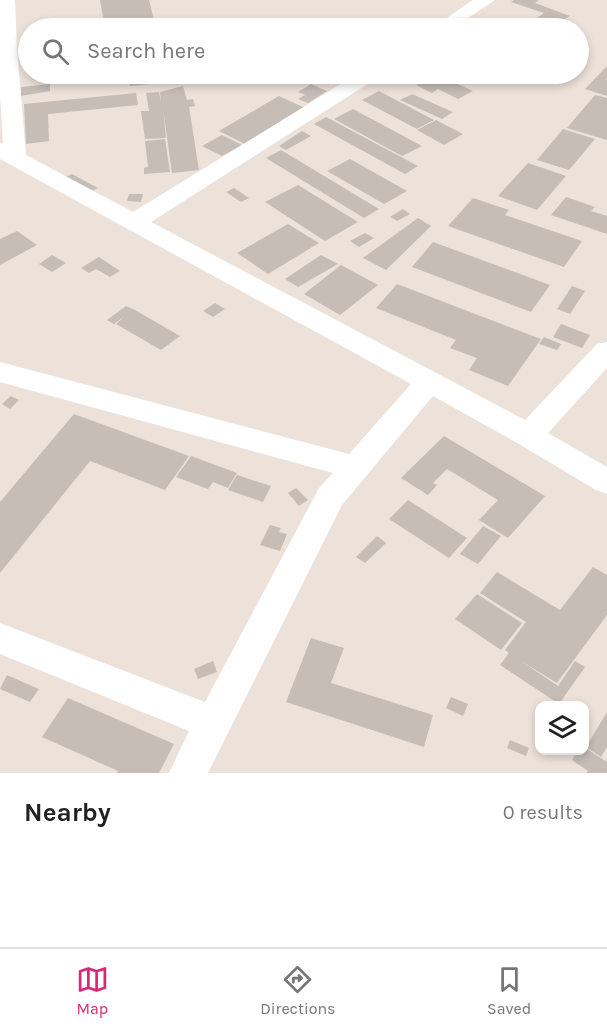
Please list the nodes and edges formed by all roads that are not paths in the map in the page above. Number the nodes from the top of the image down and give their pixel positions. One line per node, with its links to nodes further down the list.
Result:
1 (6, 0): 5 (street)
2 (486, 0): 3 (street)
3 (457, 18)
4 (354, 84): 6 (street)
5 (8, 154): 6 (street)
6 (134, 222): 9 (street)
7 (607, 351): 10 (street)
8 (0, 372): 11 (street)
9 (429, 382): 10 (street); 11 (street)
10 (528, 435): 12 (street)
11 (355, 467): 14 (street)
12 (607, 482)
13 (0, 638): 14 (street)
14 (213, 723): 15 (street)
15 (188, 773)

